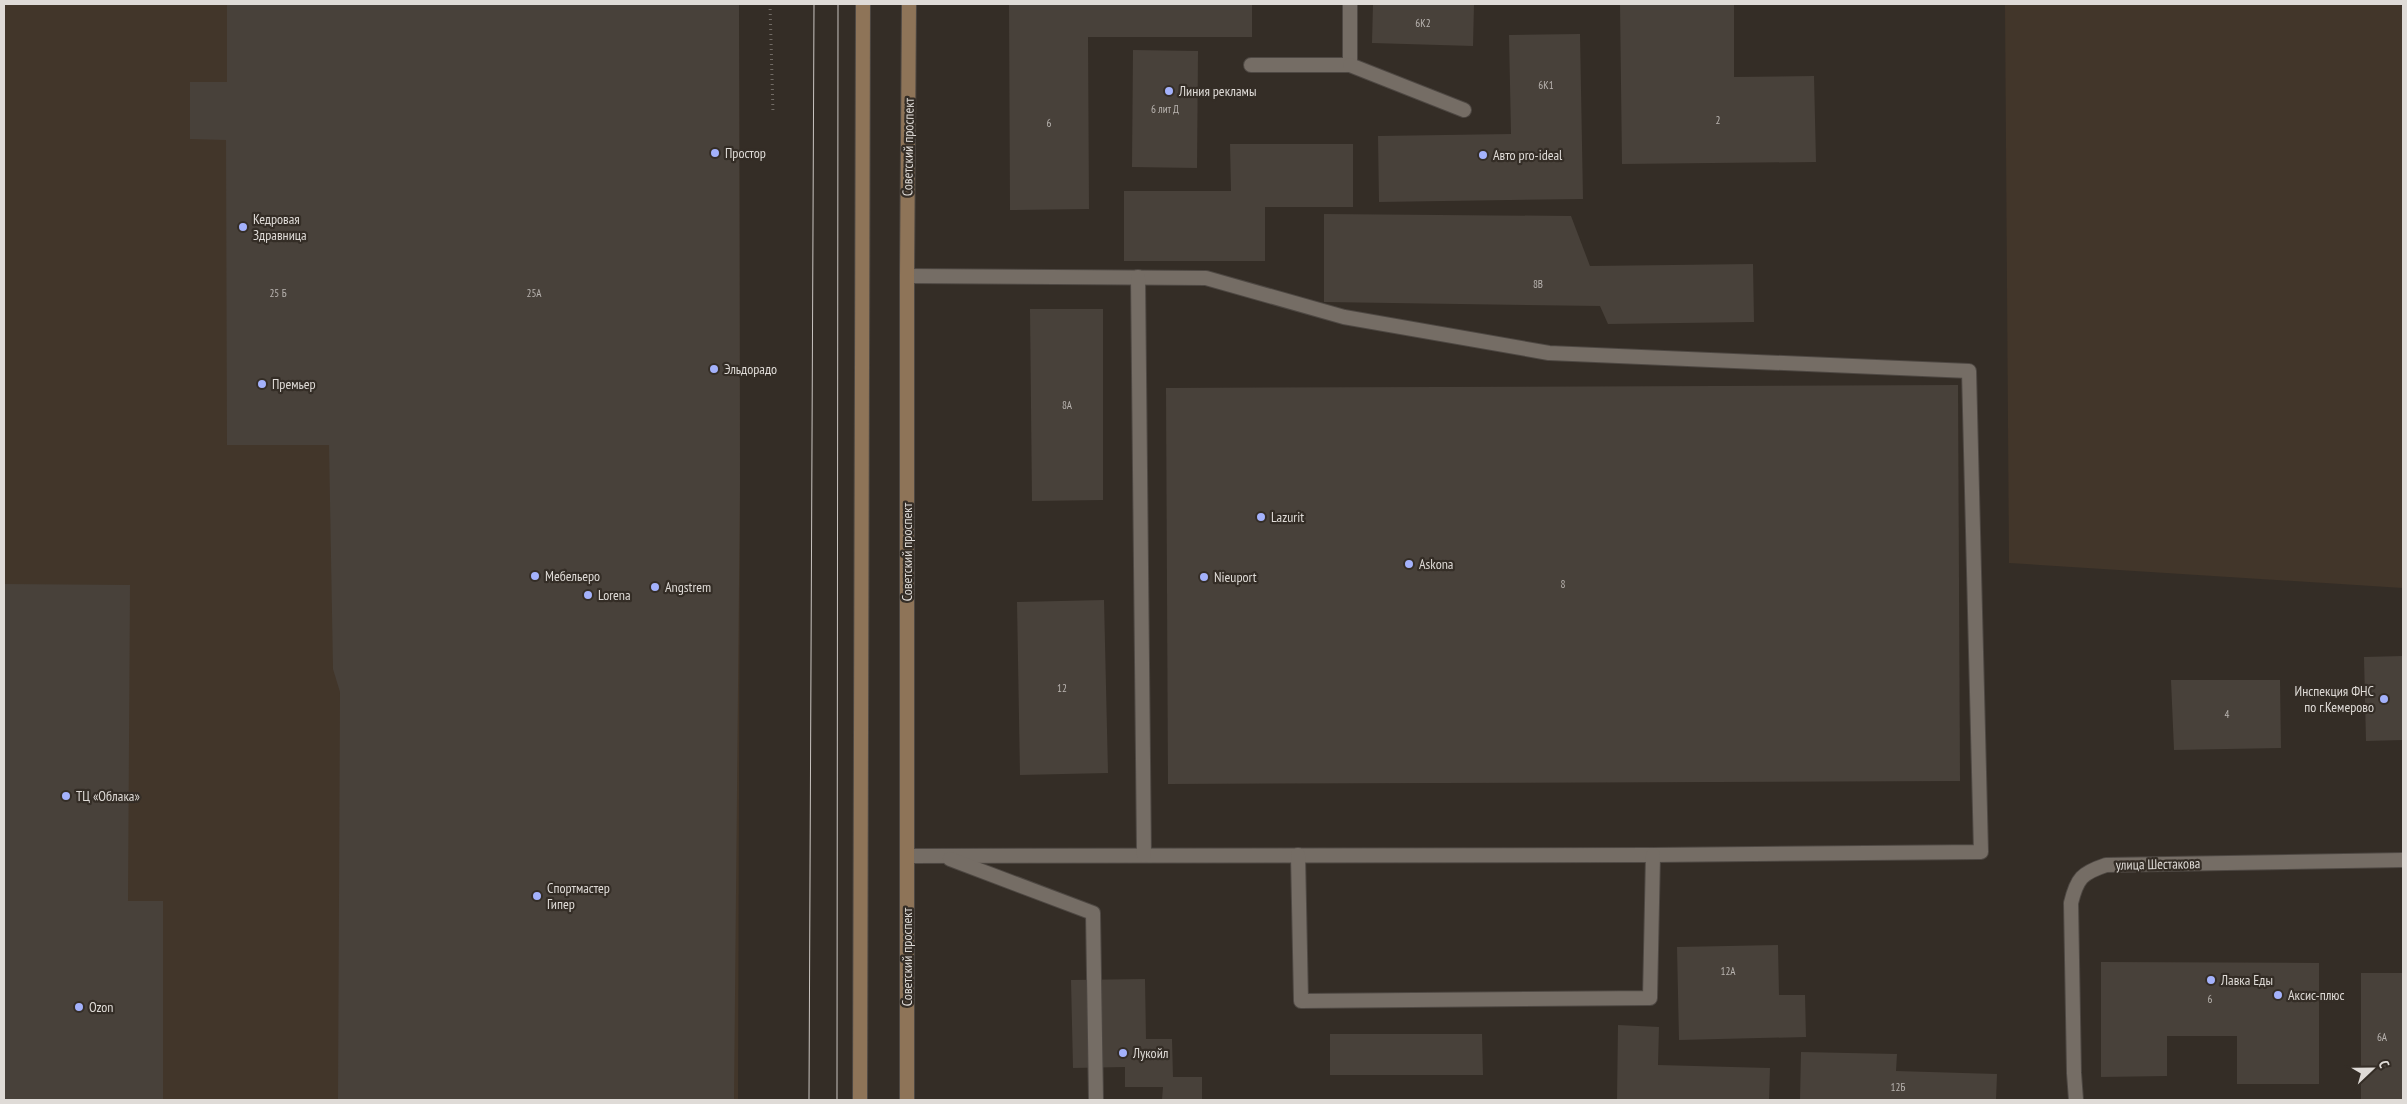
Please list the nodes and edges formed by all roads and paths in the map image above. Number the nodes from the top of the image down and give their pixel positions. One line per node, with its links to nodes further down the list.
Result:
1 (770, 4): 8 (path)
2 (863, 4): 17 (main road)
3 (909, 4): 9 (main road, Советский проспект)
4 (1350, 4): 6 (street)
5 (1251, 64): 6 (street)
6 (1350, 65): 7 (street)
7 (1464, 110)
8 (773, 114)
9 (907, 276): 10 (street); 14 (main road, Советский проспект)
10 (1138, 278): 11 (street); 13 (street)
11 (1144, 855): 12 (street); 15 (street)
12 (1298, 855): 13 (street); 13 (street)
13 (1652, 855)
14 (907, 856): 15 (street); 18 (main road, Советский проспект)
15 (943, 856): 19 (street)
16 (2403, 860): 20 (street, улица Шестакова)
17 (860, 1100)
18 (907, 1100)
19 (1096, 1100)
20 (2076, 1100)

